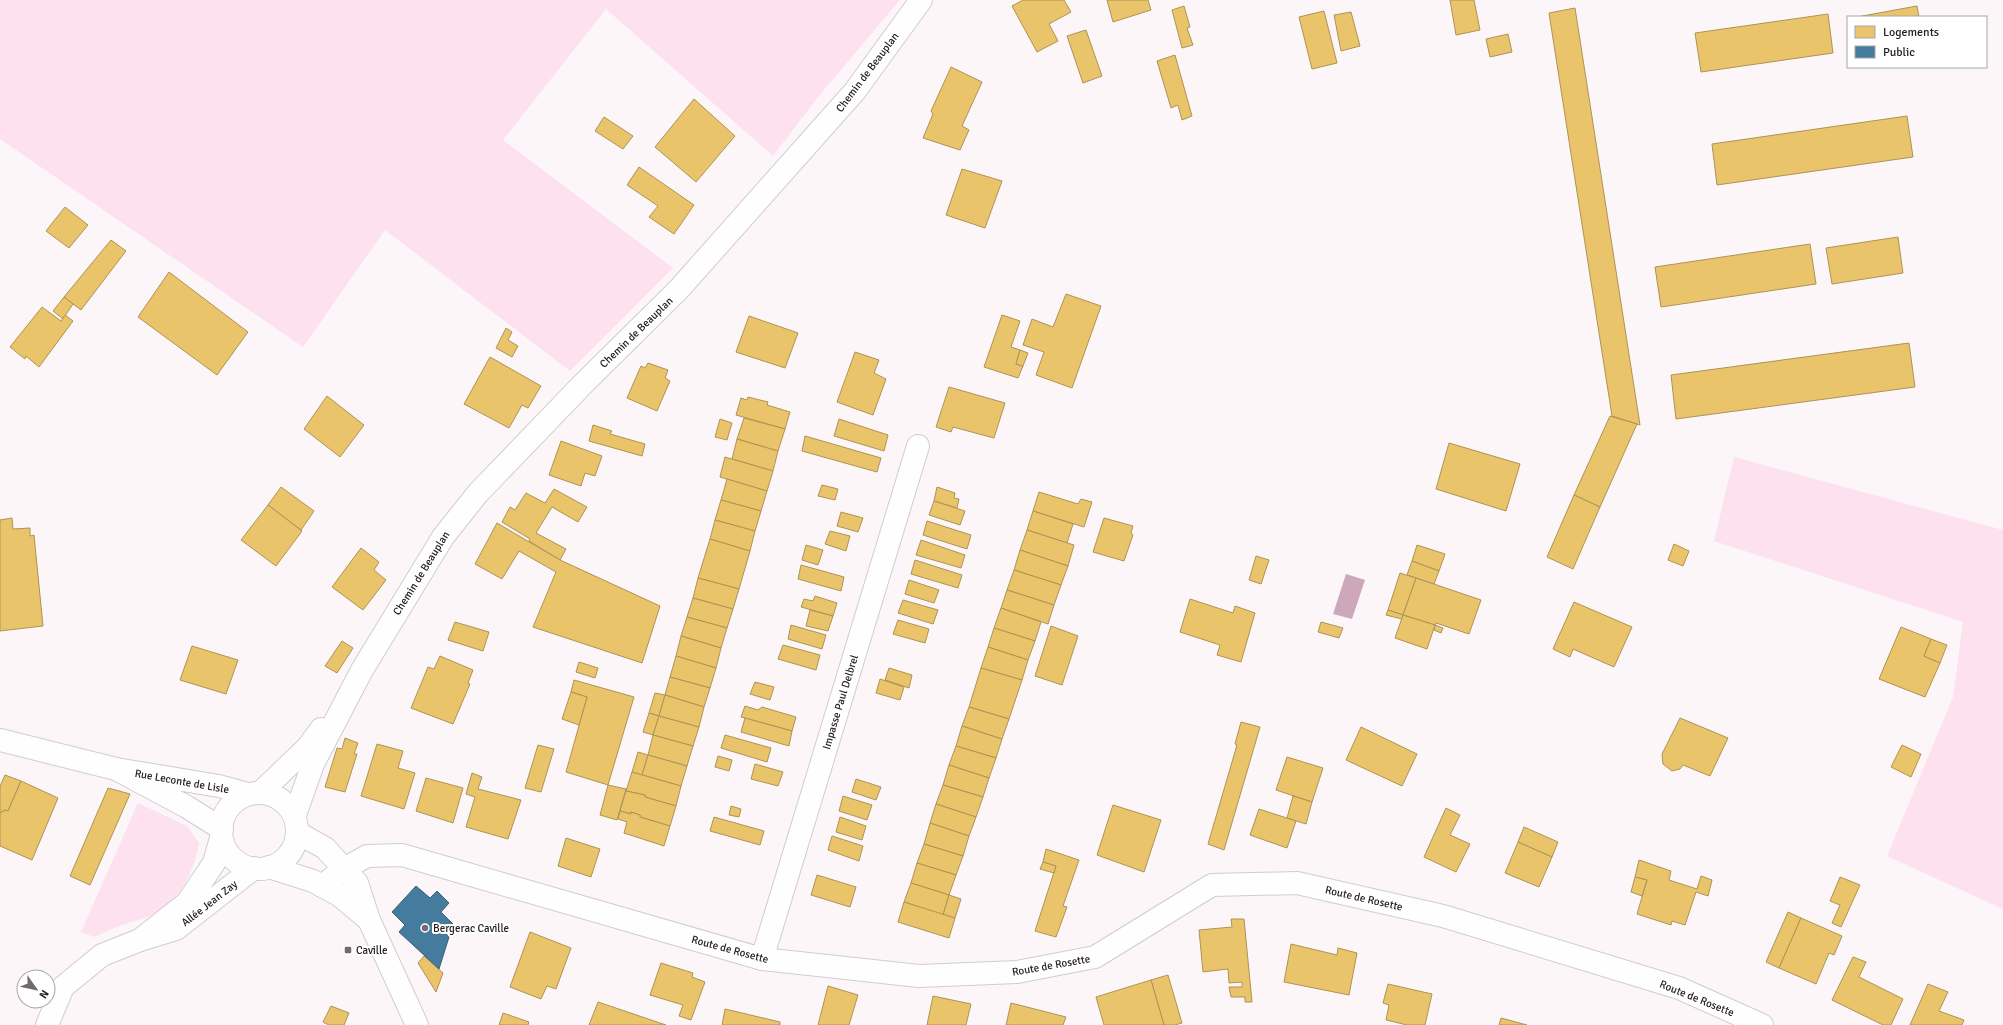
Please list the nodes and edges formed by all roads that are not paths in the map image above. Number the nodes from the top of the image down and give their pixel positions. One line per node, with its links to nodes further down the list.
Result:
1 (921, 0): 3 (street, Chemin de Beauplan)
2 (918, 446): 14 (street, Impasse Paul Delbrel)
3 (362, 670): 6 (street, Chemin de Beauplan); 7 (street, Chemin de Beauplan)
4 (0, 740): 5 (street, Rue Leconte de Lisle)
5 (116, 769): 6 (street, Rue Leconte de Lisle); 8 (street, Rue Leconte de Lisle)
6 (254, 794): 7 (street); 8 (street)
7 (296, 824): 9 (street); 10 (street)
8 (222, 833): 9 (street); 13 (street, Allée Jean Zay)
9 (261, 867): 11 (street); 13 (street, Allée Jean Zay)
10 (344, 869): 11 (street, Route de Rosette); 12 (street); 14 (street, Route de Rosette)
11 (322, 886): 12 (street)
12 (369, 920): 16 (street)
13 (140, 940): 15 (street, Allée Jean Zay)
14 (762, 959): 17 (street, Route de Rosette)
15 (47, 1025)
16 (417, 1025)
17 (1762, 1025)

